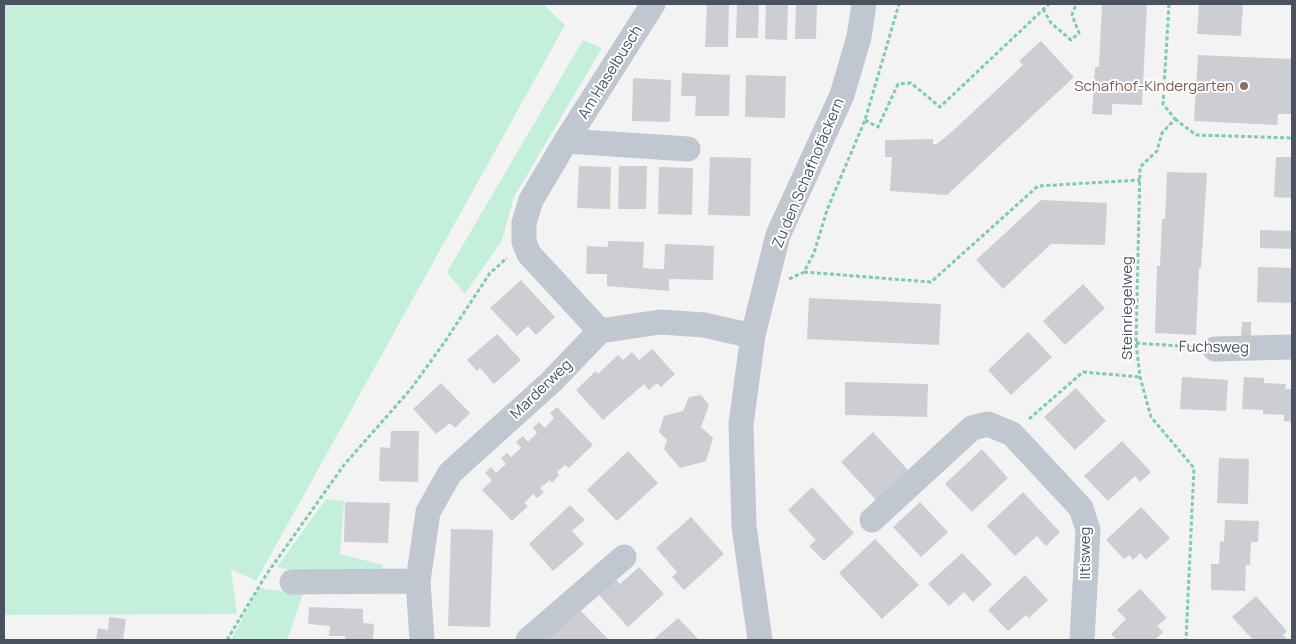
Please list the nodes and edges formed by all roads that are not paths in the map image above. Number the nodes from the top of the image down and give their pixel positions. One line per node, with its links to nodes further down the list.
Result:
1 (653, 4): 3 (street, Am Haselbusch)
2 (864, 4): 6 (street, Zu den Schafhofäckern)
3 (566, 141): 4 (street, Am Haselbusch); 5 (street, Am Haselbusch)
4 (688, 149)
5 (600, 331): 6 (street); 11 (street, Marderweg)
6 (753, 336): 15 (street, Zu den Schafhofäckern)
7 (1292, 347): 8 (street, Fuchsweg)
8 (1215, 349)
9 (872, 520): 16 (street, Iltisweg)
10 (624, 557): 14 (street)
11 (418, 581): 12 (street); 13 (street, Marderweg)
12 (292, 582)
13 (422, 640)
14 (528, 640)
15 (760, 640)
16 (1082, 640)

